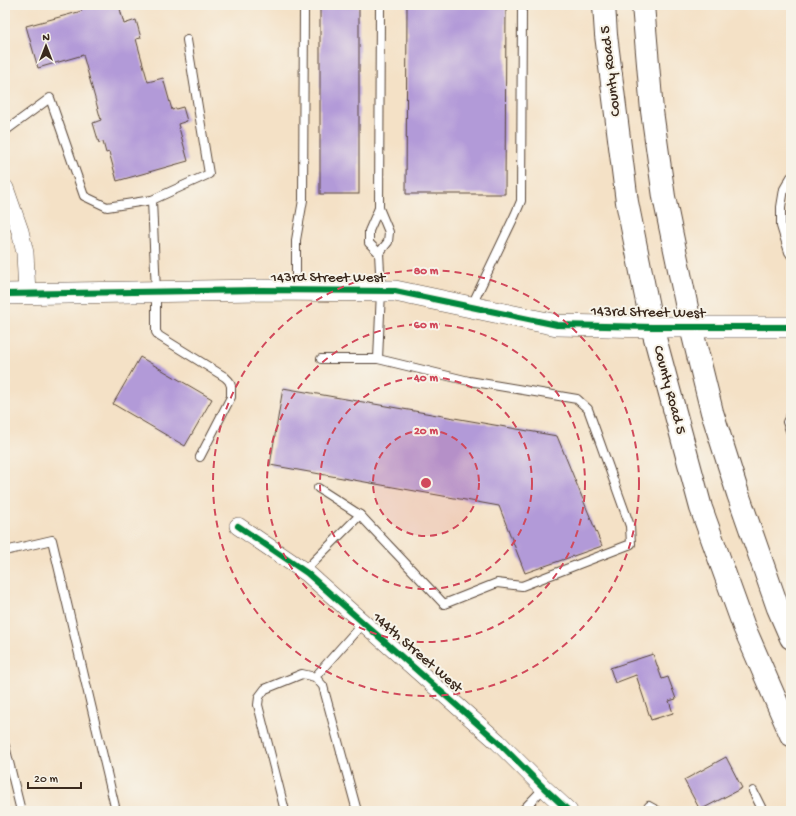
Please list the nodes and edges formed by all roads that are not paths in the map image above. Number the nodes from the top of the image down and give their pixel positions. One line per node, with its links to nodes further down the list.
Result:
1 (304, 5): 14 (lane)
2 (380, 5): 11 (lane)
3 (522, 5): 19 (lane)
4 (604, 5): 20 (main road, County Road 5)
5 (643, 5): 21 (main road)
6 (187, 40): 10 (lane)
7 (5, 131): 10 (lane)
8 (791, 177): 13 (lane)
9 (5, 188): 18 (street)
10 (152, 200): 16 (lane)
11 (379, 208): 12 (lane); 12 (lane)
12 (380, 253): 15 (lane)
13 (791, 255)
14 (296, 291): 15 (street, 143rd Street West); 16 (street, 143rd Street West)
15 (380, 291): 19 (street, 143rd Street West); 24 (lane)
16 (156, 292): 18 (street, 143rd Street West); 27 (lane)
17 (5, 294): 18 (street, 143rd Street West)
18 (27, 294)
19 (471, 307): 20 (street, 143rd Street West)
20 (652, 327): 21 (street, 143rd Street West); 36 (main road, County Road 5)
21 (691, 327): 22 (street, 143rd Street West); 34 (main road)
22 (791, 327)
23 (320, 359): 24 (lane)
24 (378, 359): 29 (lane)
25 (791, 415): 26 (lane)
26 (791, 433)
27 (200, 457)
28 (318, 488): 29 (lane)
29 (360, 515): 32 (lane)
30 (238, 526): 32 (street, 144th Street West)
31 (5, 551): 41 (lane)
32 (304, 571): 33 (street, 144th Street West)
33 (363, 623): 35 (lane); 38 (street, 144th Street West)
34 (791, 638)
35 (315, 677): 42 (lane); 43 (lane)
36 (791, 735)
37 (5, 746): 40 (lane)
38 (544, 788): 44 (lane); 45 (street, 144th Street West)
39 (753, 791): 48 (lane)
40 (21, 811)
41 (116, 811)
42 (286, 811)
43 (357, 811)
44 (522, 811)
45 (569, 811)
46 (645, 811): 47 (lane)
47 (658, 811)
48 (763, 811)

